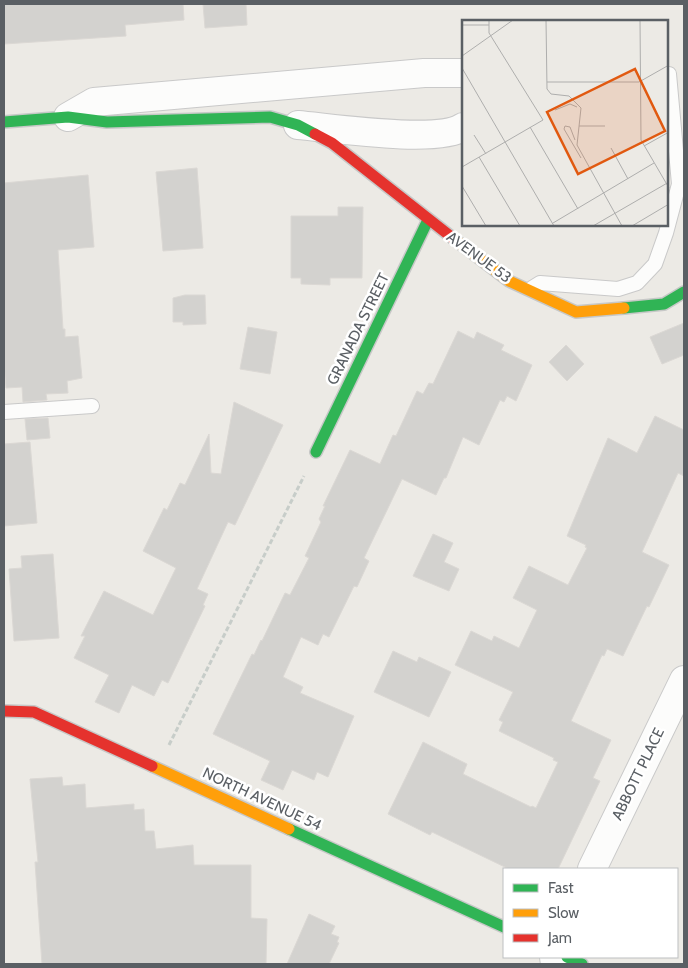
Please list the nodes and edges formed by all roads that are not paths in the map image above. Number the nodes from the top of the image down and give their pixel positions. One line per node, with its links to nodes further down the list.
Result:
1 (462, 73): 3 (street, AVENUE 53)
2 (669, 74): 8 (lane)
3 (68, 117): 4 (street, AVENUE 53); 5 (street, AVENUE 53)
4 (4, 122)
5 (298, 125): 6 (street, AVENUE 53); 7 (street, AVENUE 53)
6 (462, 129)
7 (428, 220): 10 (street, AVENUE 53); 14 (street, GRANADA STREET)
8 (668, 225)
9 (668, 226): 10 (lane)
10 (529, 290): 11 (street, AVENUE 53)
11 (684, 292)
12 (92, 406): 13 (lane)
13 (4, 412)
14 (316, 452)
15 (684, 680): 17 (street, ABBOTT PLACE)
16 (4, 711): 18 (street, NORTH AVENUE 54)
17 (592, 868)
18 (503, 927)
19 (569, 958): 20 (street)
20 (582, 964)

